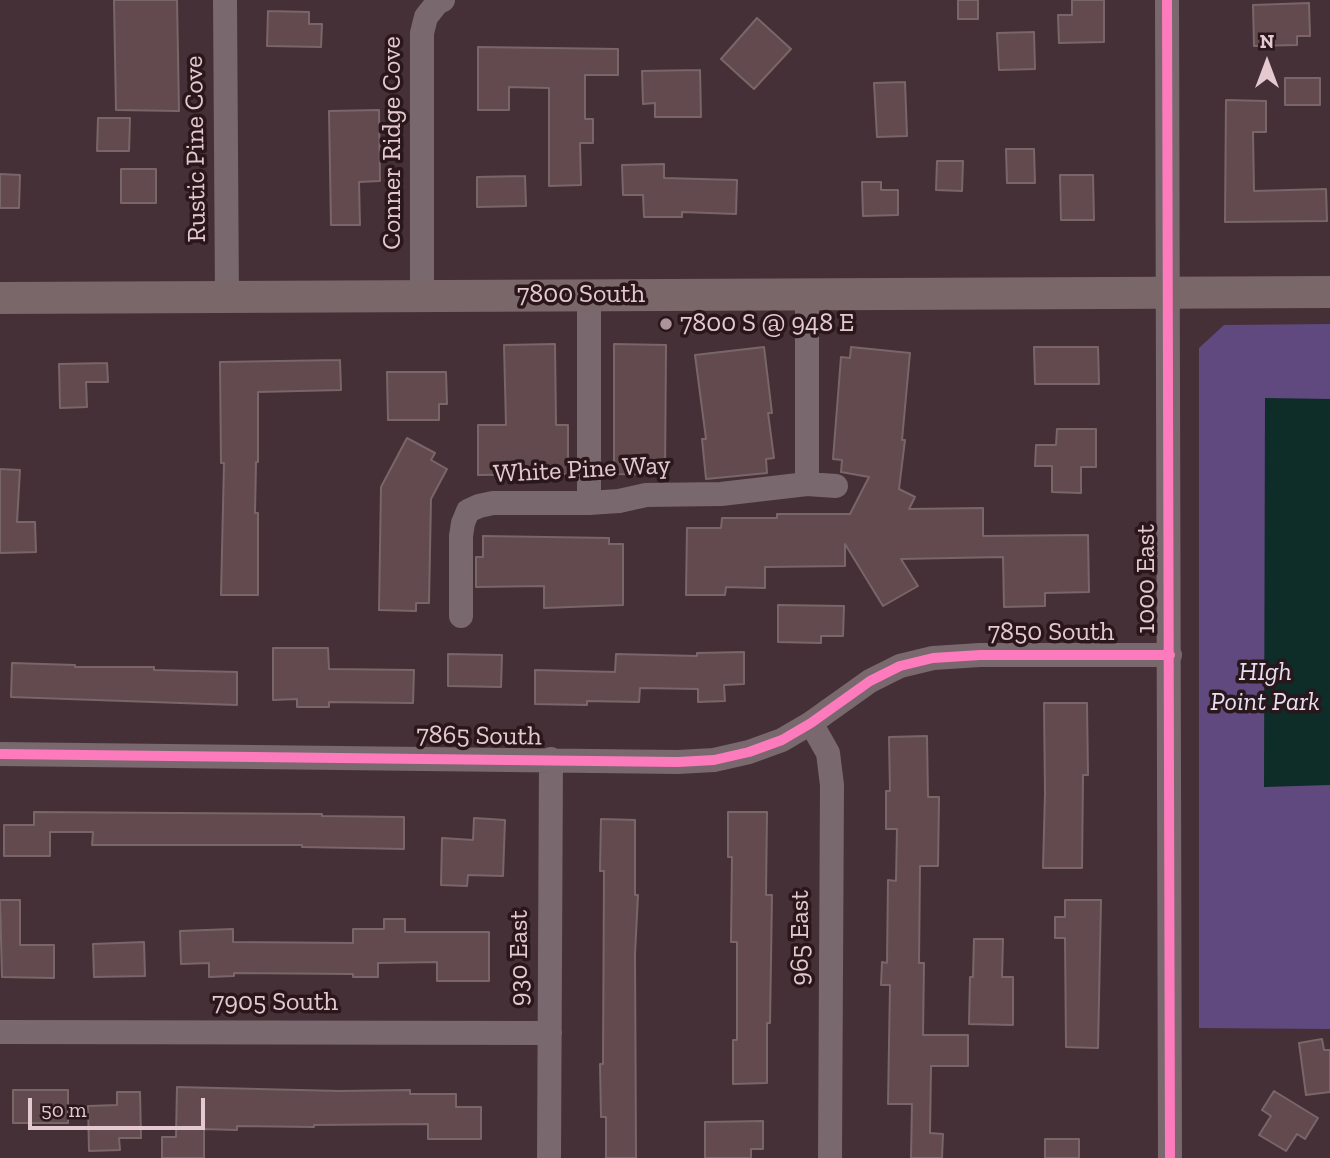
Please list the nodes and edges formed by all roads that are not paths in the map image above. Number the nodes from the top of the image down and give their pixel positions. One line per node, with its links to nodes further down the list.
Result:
1 (225, 0): 9 (street, Rustic Pine Cove)
2 (443, 0): 8 (street, Conner Ridge Cove)
3 (1167, 0): 4 (street, 1000 East)
4 (1169, 292): 5 (main road, 7800 South); 6 (main road, 7800 South); 15 (street, 1000 East)
5 (1330, 292)
6 (807, 294): 7 (main road, 7800 South); 11 (street)
7 (589, 295): 8 (main road, 7800 South); 13 (street)
8 (422, 296): 9 (main road, 7800 South)
9 (227, 297): 10 (main road, 7800 South)
10 (0, 298)
11 (807, 484): 12 (street, White Pine Way); 13 (street, White Pine Way)
12 (836, 486)
13 (589, 503): 14 (street, White Pine Way)
14 (461, 616)
15 (1170, 655): 16 (street, 7850 South); 24 (street, 1000 East)
16 (933, 658): 17 (street, 7865 South)
17 (811, 723): 19 (street, 7865 South); 23 (street, 965 East)
18 (0, 754): 19 (street, 7865 South)
19 (551, 759): 21 (street, 930 East)
20 (0, 1032): 21 (street, 7905 South)
21 (550, 1033): 22 (street, 930 East)
22 (549, 1158)
23 (830, 1158)
24 (1170, 1158)

